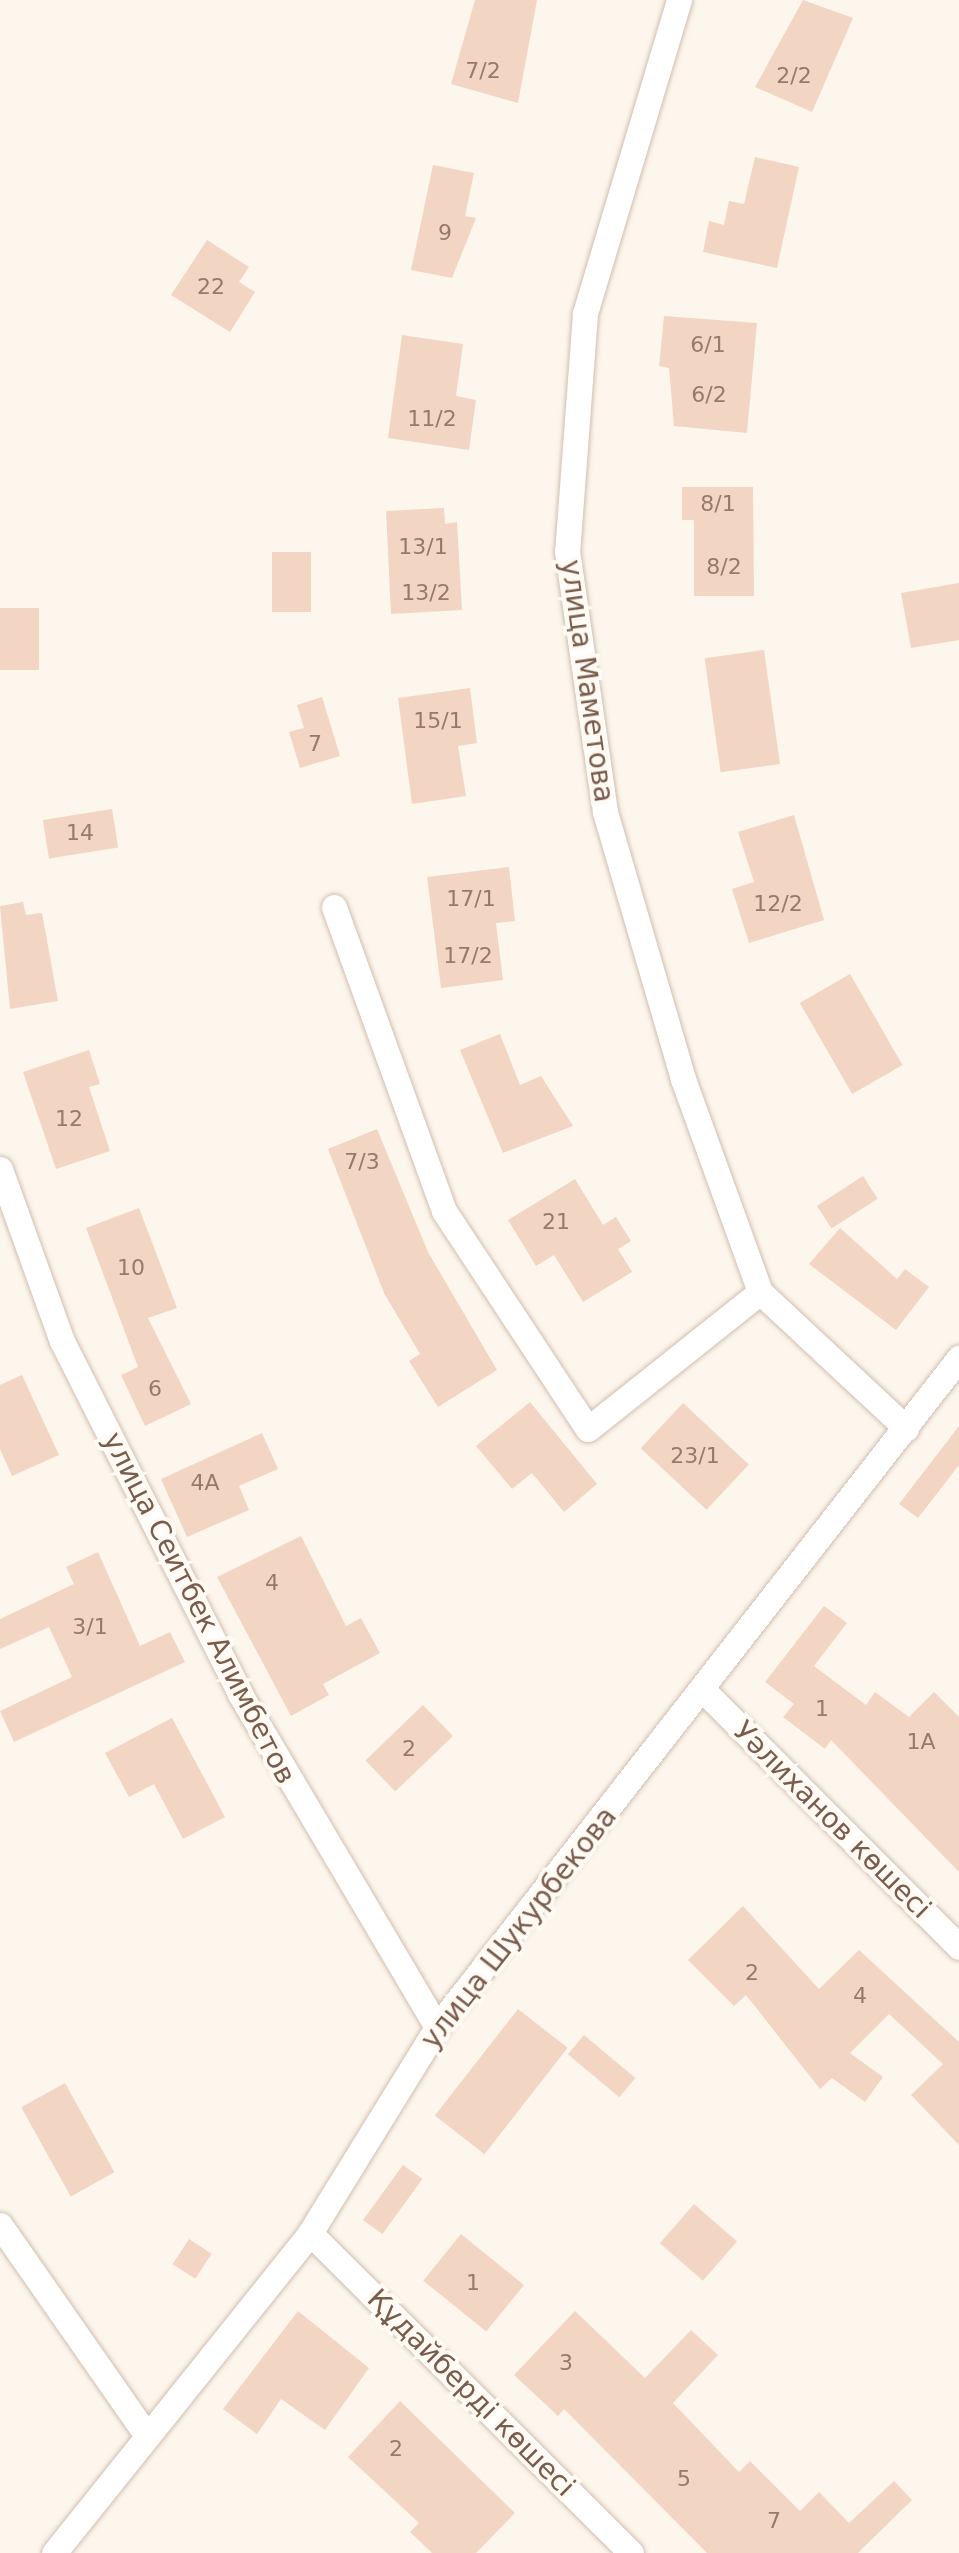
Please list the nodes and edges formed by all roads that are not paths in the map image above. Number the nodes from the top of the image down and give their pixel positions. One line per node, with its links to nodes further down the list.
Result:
1 (679, 0): 4 (street, улица Маметова)
2 (334, 907): 4 (street)
3 (0, 1169): 9 (street, улица Сеитбек Алимбетов)
4 (760, 1292): 6 (street, улица Маметова)
5 (959, 1358): 6 (street, улица Шукурбекова)
6 (906, 1428): 7 (street, улица Шукурбекова)
7 (705, 1692): 8 (street, Уәлиханов көшесі); 9 (street, улица Шукурбекова)
8 (959, 1947)
9 (437, 2028): 11 (street, улица Шукурбекова)
10 (0, 2225): 12 (street)
11 (310, 2234): 12 (street, улица Шукурбекова); 14 (street, Құдайберді көшесі)
12 (144, 2430): 13 (street, улица Шукурбекова)
13 (54, 2553)
14 (631, 2553)

